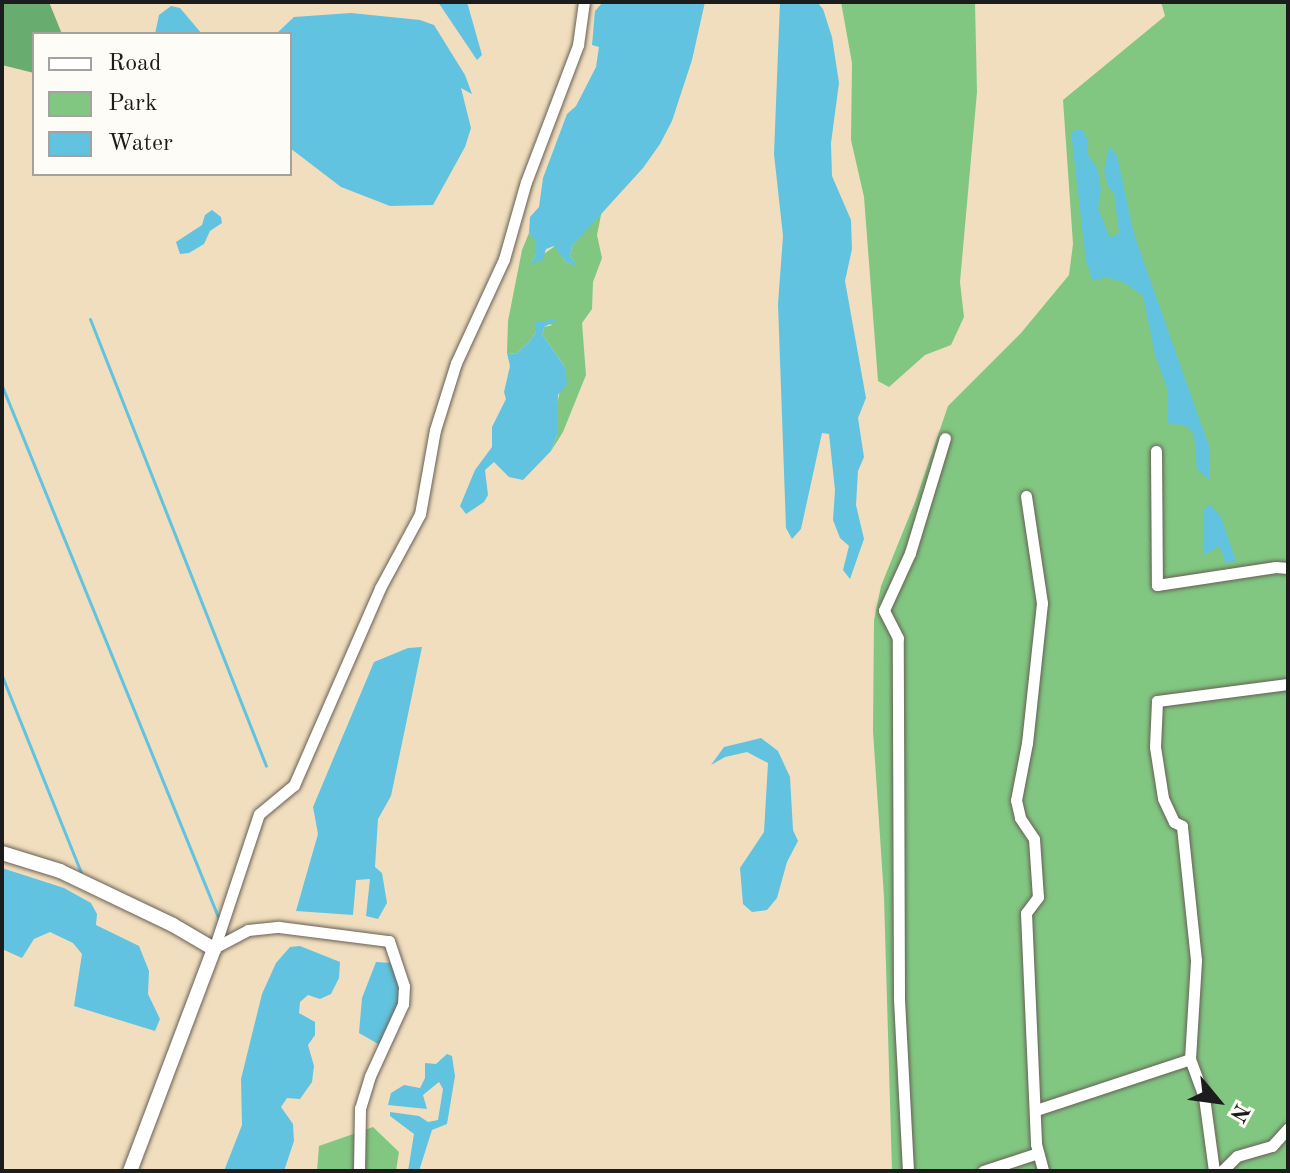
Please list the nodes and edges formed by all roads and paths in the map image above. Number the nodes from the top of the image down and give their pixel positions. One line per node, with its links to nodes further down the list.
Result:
1 (584, 2): 8 (street)
2 (945, 438): 15 (street)
3 (1156, 451): 5 (street)
4 (1026, 496): 10 (street)
5 (1288, 568)
6 (1288, 684): 9 (street)
7 (2, 853): 8 (street)
8 (214, 949): 13 (street); 14 (street)
9 (1190, 1059): 10 (street); 18 (street)
10 (1036, 1110): 12 (street)
11 (1288, 1128): 19 (street)
12 (1038, 1153): 16 (street); 17 (street)
13 (130, 1171)
14 (359, 1171)
15 (908, 1171)
16 (983, 1171)
17 (1043, 1171)
18 (1214, 1171)
19 (1222, 1171)

